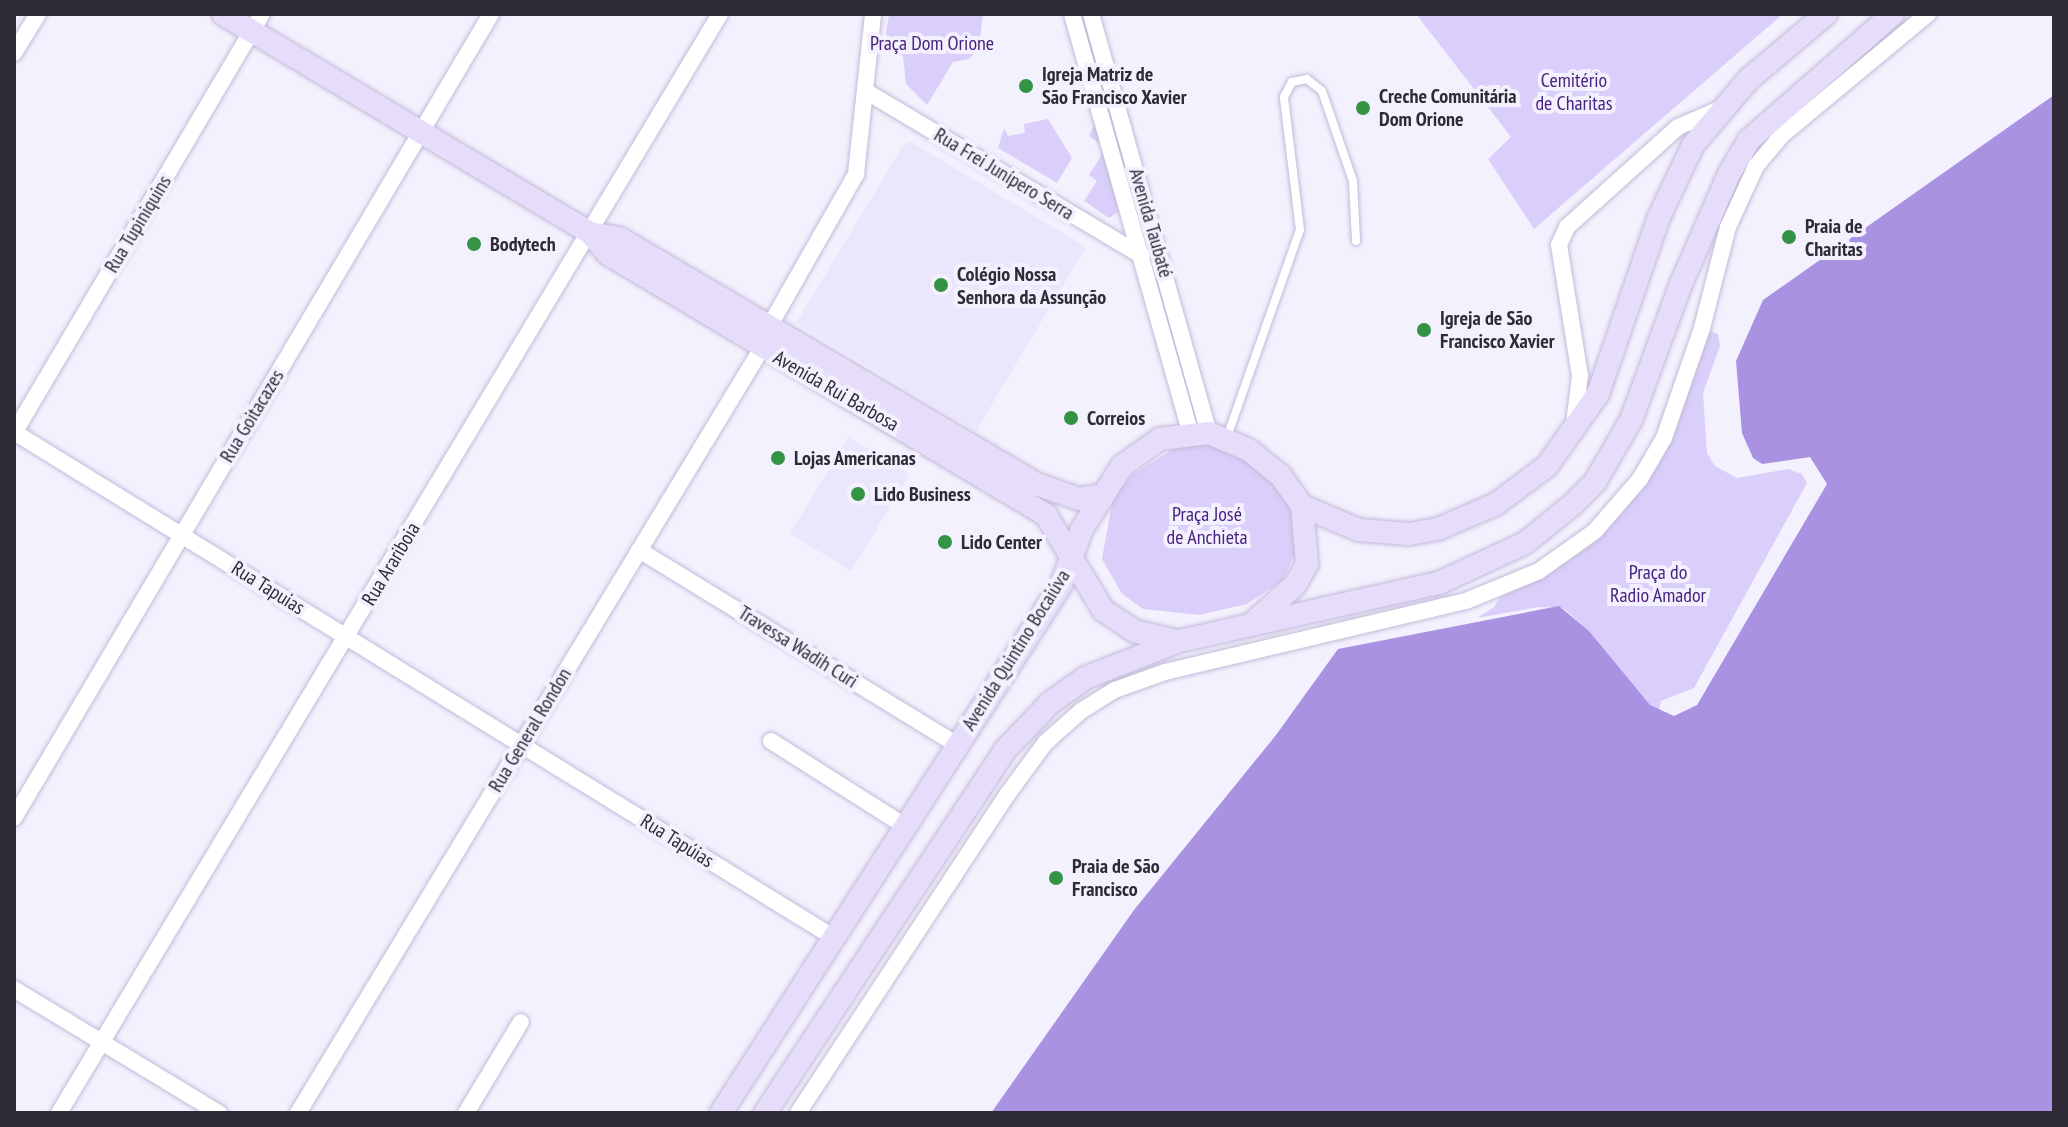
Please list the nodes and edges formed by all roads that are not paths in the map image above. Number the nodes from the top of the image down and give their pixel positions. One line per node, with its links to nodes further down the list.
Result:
1 (38, 14): 12 (street)
2 (223, 14): 11 (main road, Avenida Rui Barbosa)
3 (491, 14): 15 (street, Rua Goitacazes)
4 (720, 14): 16 (street, Rua Arariboia)
5 (873, 14): 13 (street)
6 (1072, 14): 18 (street, Avenida Taubaté)
7 (1091, 14): 22 (street, Avenida Taubaté)
8 (1826, 14): 14 (main road)
9 (1893, 14): 29 (main road)
10 (1928, 14): 47 (street)
11 (257, 23): 15 (main road, Avenida Rui Barbosa); 21 (street, Rua Tupiniquins)
12 (14, 53)
13 (867, 92): 18 (street, Rua Frei Junípero Serra); 19 (street)
14 (1718, 110): 23 (main road); 23 (street)
15 (421, 132): 16 (main road, Avenida Rui Barbosa); 26 (street, Rua Goitacazes)
16 (590, 233): 19 (main road, Avenida Rui Barbosa); 20 (main road, Avenida Rui Barbosa); 30 (street, Rua Arariboia)
17 (1356, 241): 22 (lane)
18 (1142, 256): 22 (street, Avenida Taubaté)
19 (770, 325): 24 (main road, Avenida Rui Barbosa)
20 (762, 348): 27 (street, Rua General Rondon); 28 (main road, Avenida Rui Barbosa)
21 (14, 432): 26 (street, Rua Tapuias)
22 (1209, 434): 24 (main road, Avenida Quintino Bocaiúva); 25 (main road)
23 (1570, 439): 25 (main road)
24 (1102, 495): 28 (main road, Avenida Quintino Bocaiúva)
25 (1302, 506): 29 (main road)
26 (181, 535): 30 (street, Rua Tapuias); 35 (street, Rua Goitacazes)
27 (639, 550): 33 (street, Rua General Rondon); 34 (street, Travessa Wadih Curi)
28 (1074, 556): 31 (main road); 34 (main road, Avenida Quintino Bocaiúva)
29 (1250, 625): 31 (main road)
30 (347, 637): 33 (street, Rua Tapuias); 40 (street, Rua Arariboia)
31 (1179, 641): 46 (main road)
32 (771, 741): 36 (street)
33 (521, 745): 37 (street, Rua Tapúias); 43 (street, Rua General Rondon)
34 (957, 745): 36 (main road, Avenida Quintino Bocaiúva)
35 (14, 818)
36 (905, 826): 37 (main road, Avenida Quintino Bocaiúva)
37 (833, 937): 45 (main road, Avenida Quintino Bocaiúva)
38 (14, 989): 40 (street)
39 (521, 1022): 44 (street)
40 (102, 1042): 41 (street, Rua Arariboia); 42 (street)
41 (59, 1113)
42 (219, 1113)
43 (298, 1113)
44 (466, 1113)
45 (721, 1113)
46 (765, 1113)
47 (798, 1113)

